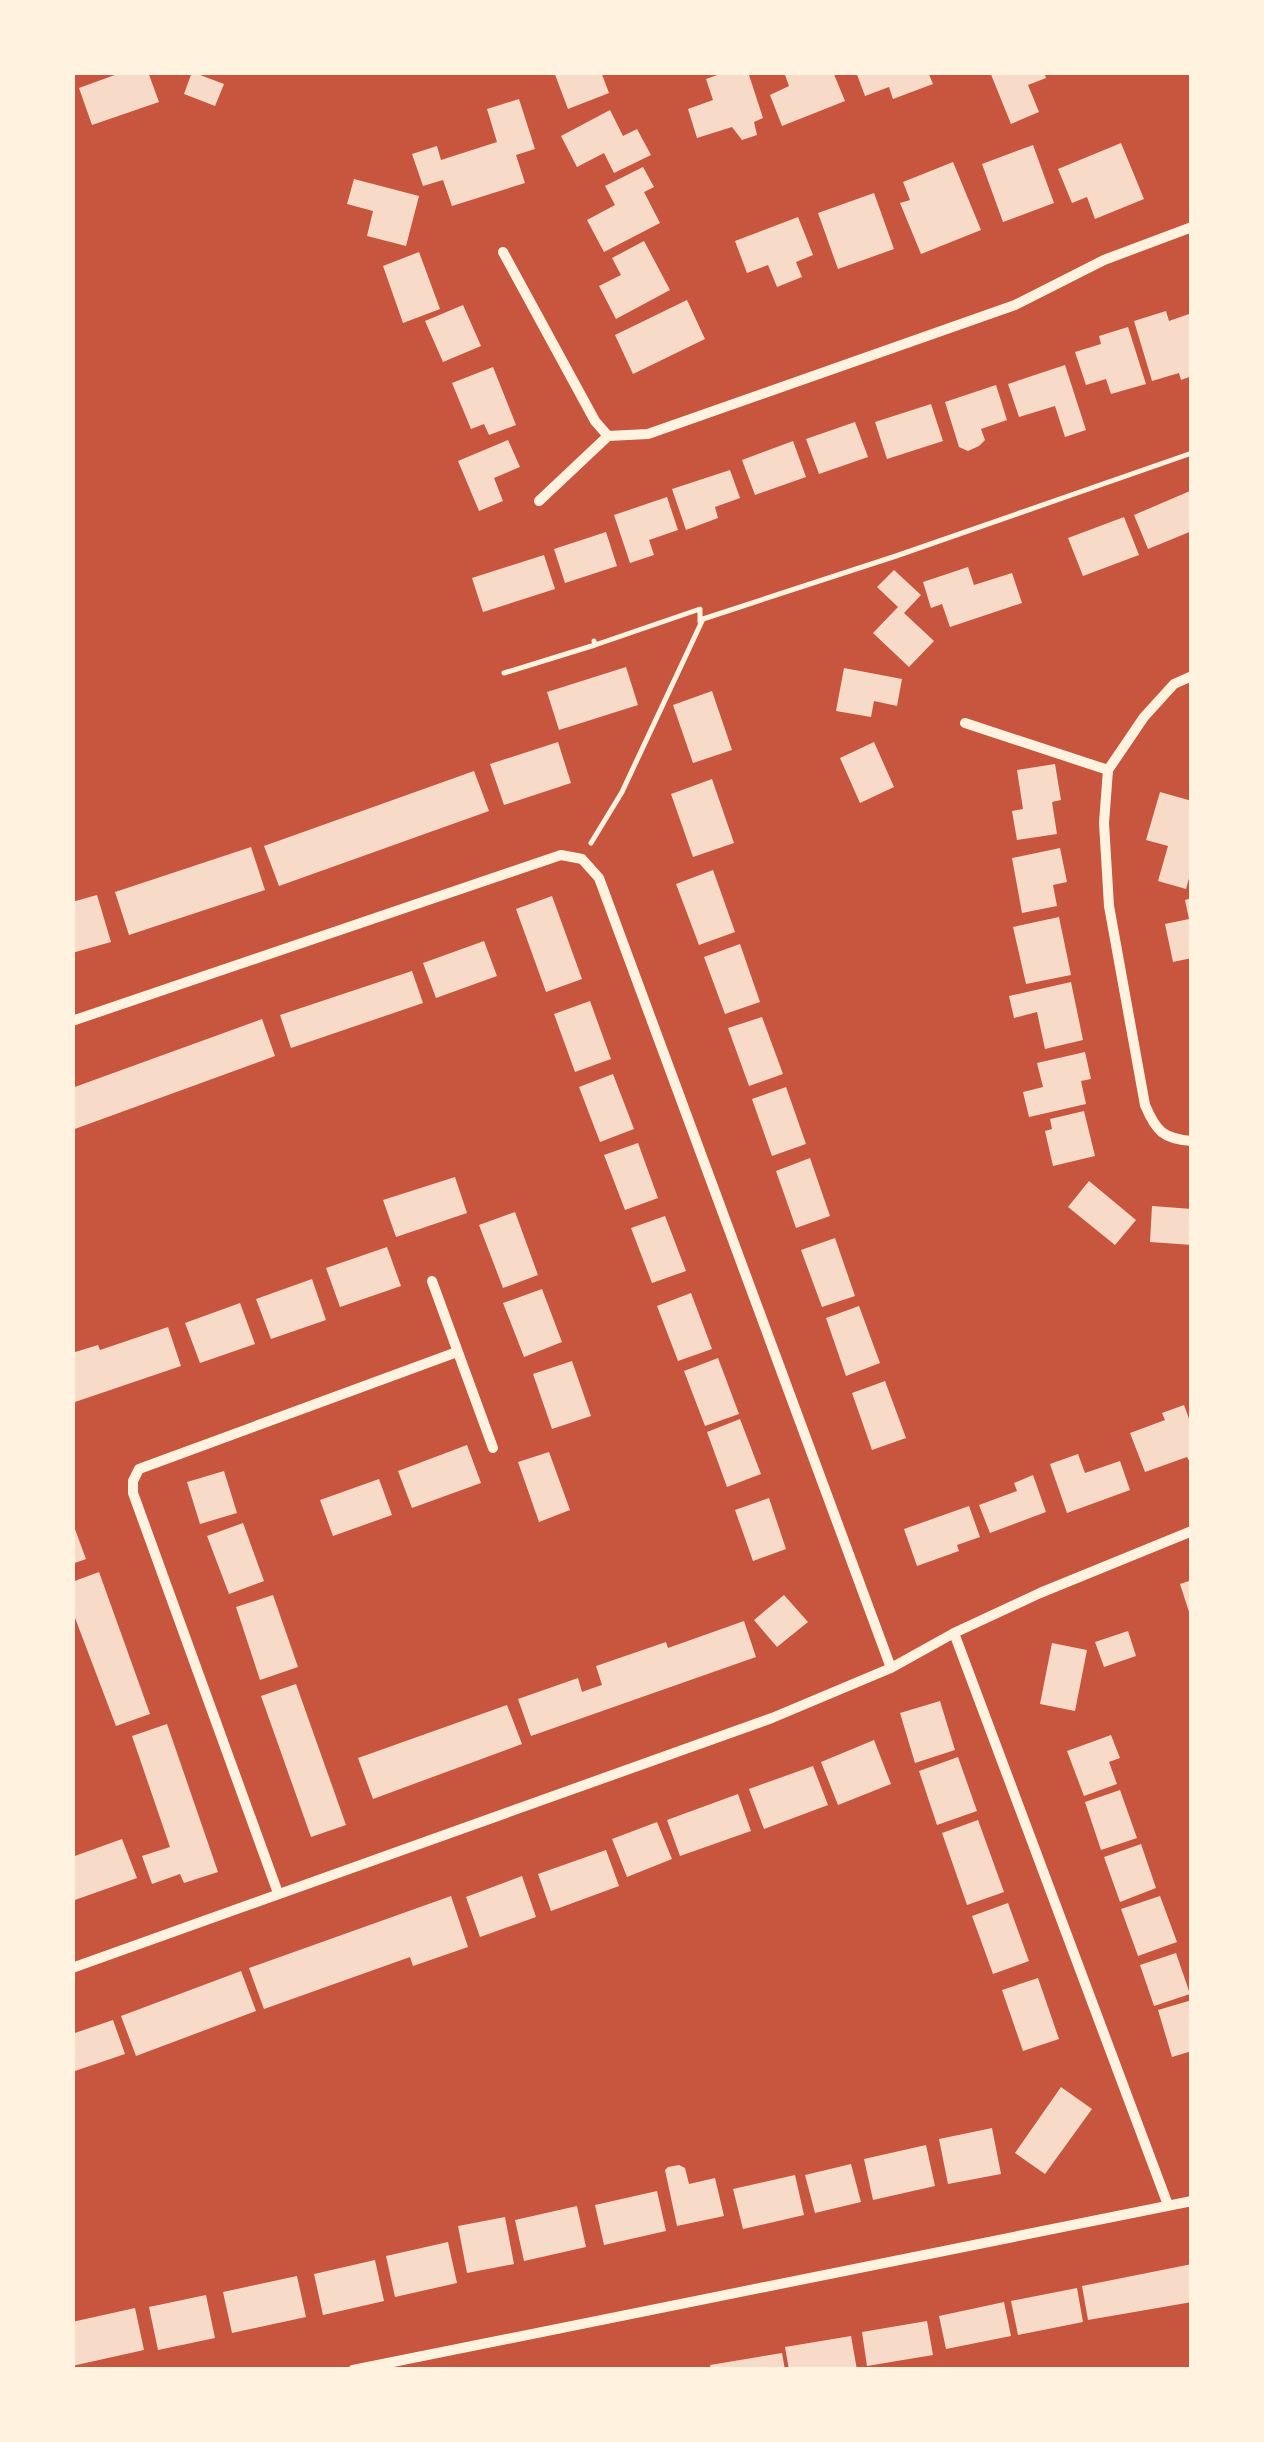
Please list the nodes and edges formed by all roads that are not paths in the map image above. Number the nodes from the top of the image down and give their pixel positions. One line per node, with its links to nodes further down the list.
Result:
1 (1192, 228): 3 (street)
2 (504, 252): 3 (street)
3 (608, 436): 4 (street)
4 (539, 501)
5 (1192, 676): 7 (street)
6 (965, 722): 7 (street)
7 (1108, 770): 9 (street)
8 (72, 1021): 15 (street)
9 (1192, 1141)
10 (432, 1281): 11 (street)
11 (456, 1352): 12 (street); 16 (street)
12 (494, 1448)
13 (1192, 1531): 14 (street)
14 (954, 1634): 15 (street); 19 (street)
15 (891, 1668): 16 (street)
16 (278, 1892): 17 (street)
17 (72, 1968)
18 (1192, 2200): 19 (street)
19 (1168, 2205): 20 (street)
20 (353, 2370)

